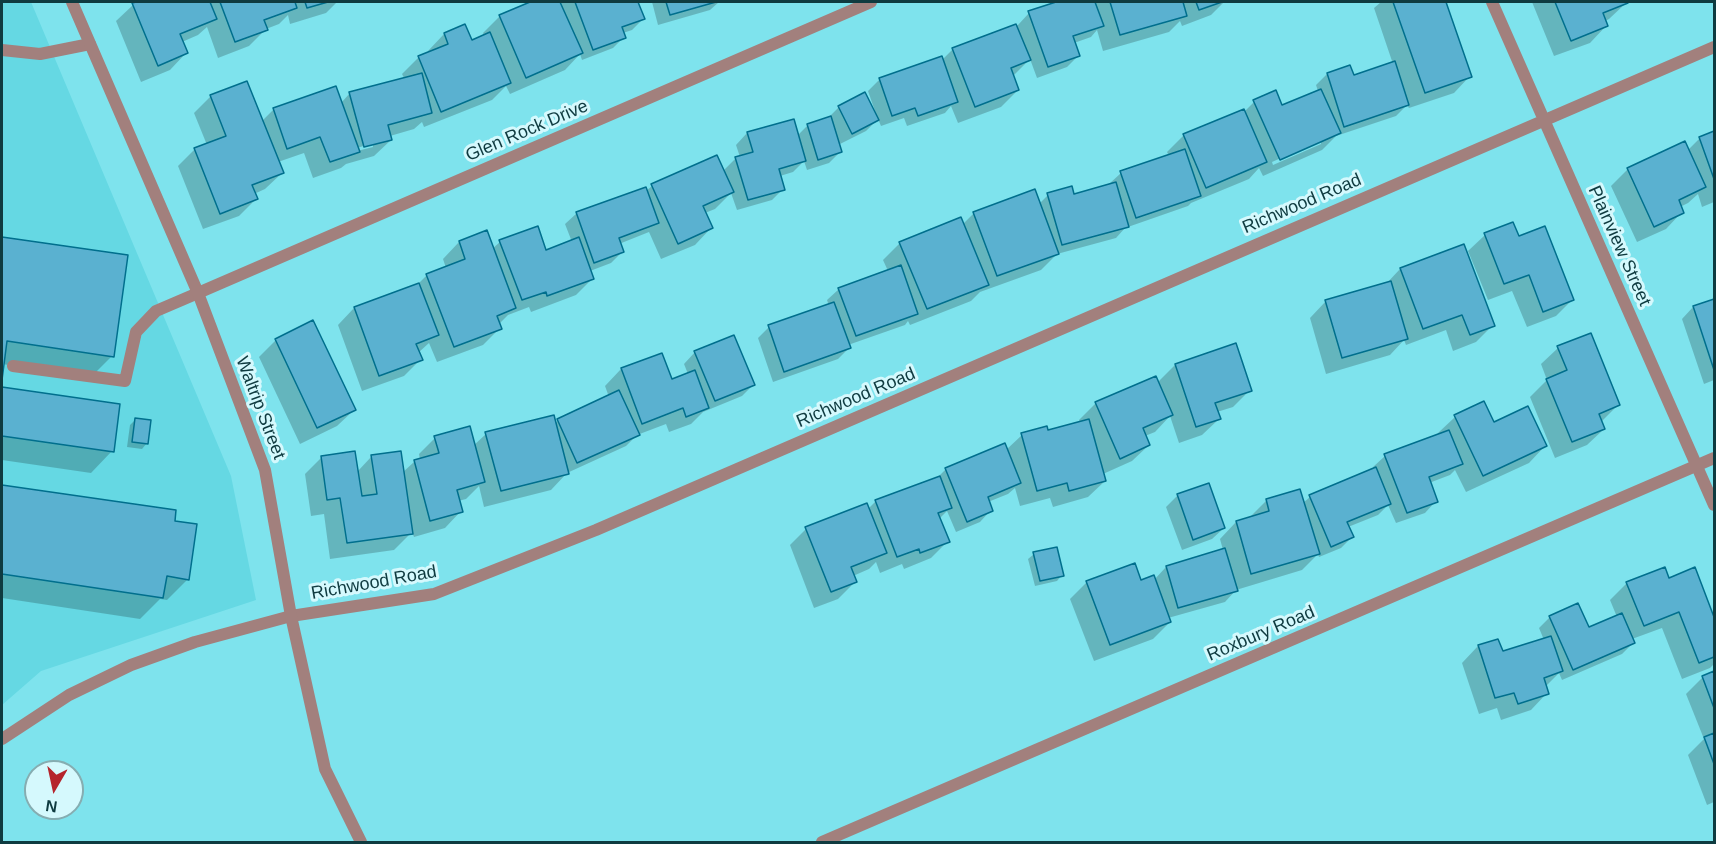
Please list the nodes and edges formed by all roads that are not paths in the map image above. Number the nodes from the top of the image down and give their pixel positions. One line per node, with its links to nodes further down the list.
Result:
1 (72, 2): 4 (street, Waltrip Street)
2 (871, 2): 8 (street, Glen Rock Drive)
3 (1492, 2): 7 (street, Plainview Street)
4 (90, 44): 6 (street); 8 (street, Waltrip Street)
5 (1714, 47): 7 (street, Richwood Road)
6 (2, 50)
7 (1543, 120): 11 (street, Plainview Street); 13 (street, Richwood Road)
8 (198, 293): 9 (street, Glen Rock Drive); 13 (street, Waltrip Street)
9 (13, 366)
10 (1714, 458): 11 (street, Roxbury Road)
11 (1698, 465): 12 (street, Plainview Street); 16 (street, Roxbury Road)
12 (1714, 505)
13 (291, 616): 14 (street, Richwood Road); 15 (street, Waltrip Street)
14 (2, 740)
15 (361, 843)
16 (822, 843)

